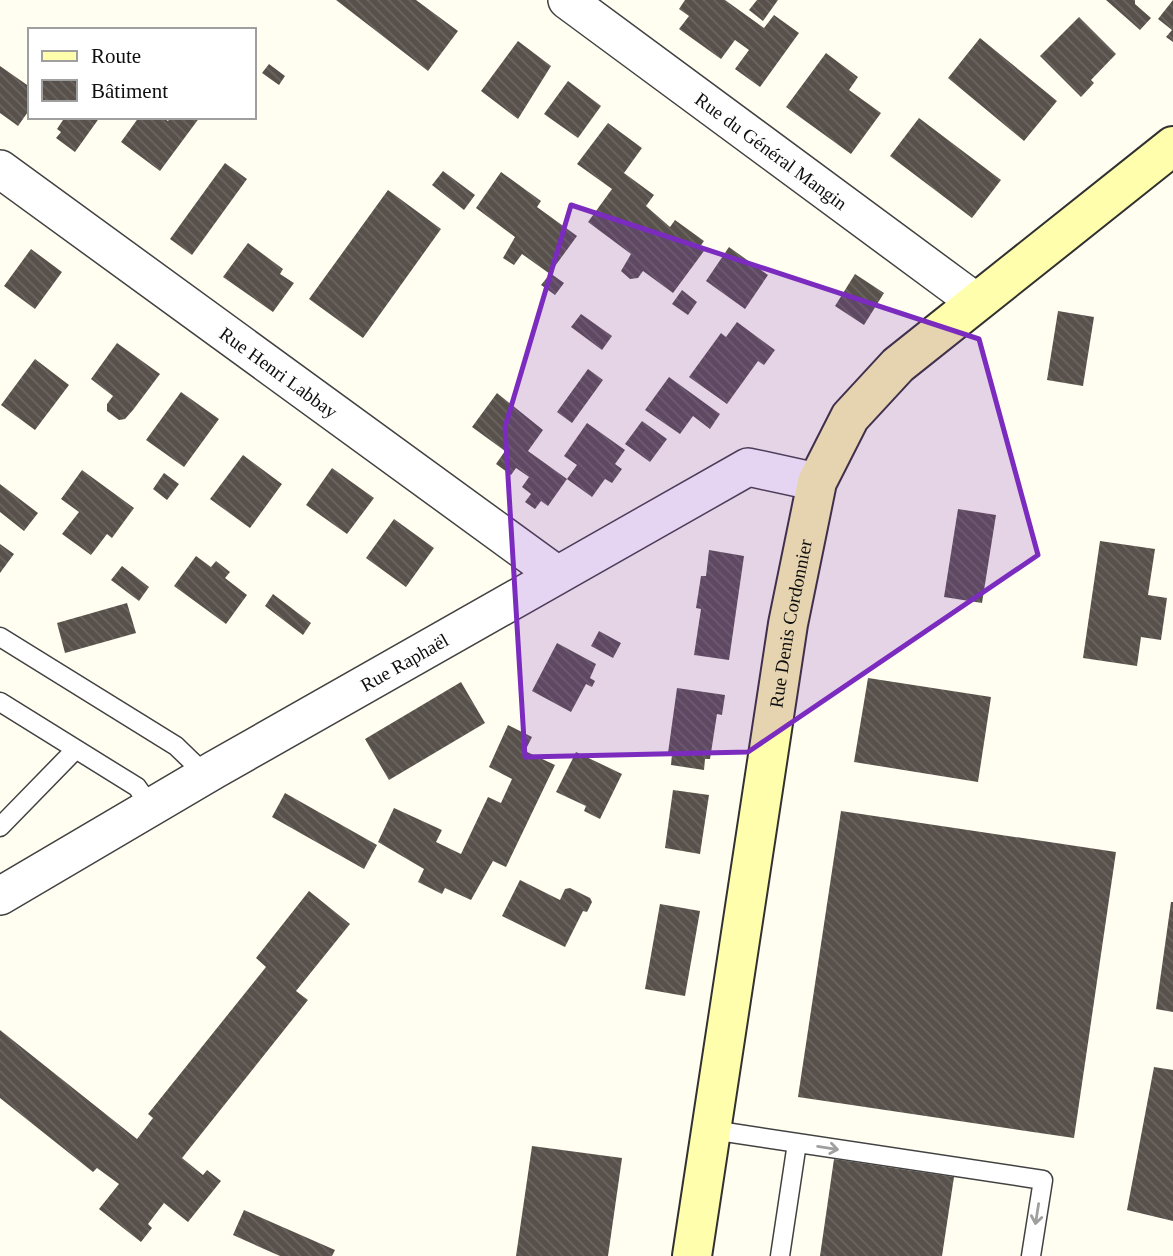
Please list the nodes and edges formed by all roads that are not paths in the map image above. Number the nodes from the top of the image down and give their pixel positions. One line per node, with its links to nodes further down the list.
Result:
1 (567, 0): 4 (street, Rue du Général Mangin)
2 (1173, 146): 4 (street, Rue Denis Cordonnier)
3 (0, 169): 6 (street, Rue Henri Labbay)
4 (976, 302): 5 (street, Rue Denis Cordonnier)
5 (817, 482): 6 (street, Rue Raphaël); 14 (street, Rue Denis Cordonnier)
6 (556, 574): 10 (street, Rue Raphaël)
7 (0, 637): 10 (lane)
8 (0, 702): 9 (lane)
9 (76, 749): 11 (lane); 12 (lane)
10 (206, 775): 11 (street, Rue Raphaël)
11 (151, 807): 13 (street, Rue Raphaël)
12 (0, 827)
13 (0, 896)
14 (712, 1130): 15 (lane); 16 (street, Rue Denis Cordonnier)
15 (797, 1143): 17 (lane); 18 (lane, one-way to 18)
16 (692, 1256)
17 (780, 1256)
18 (1031, 1256)

